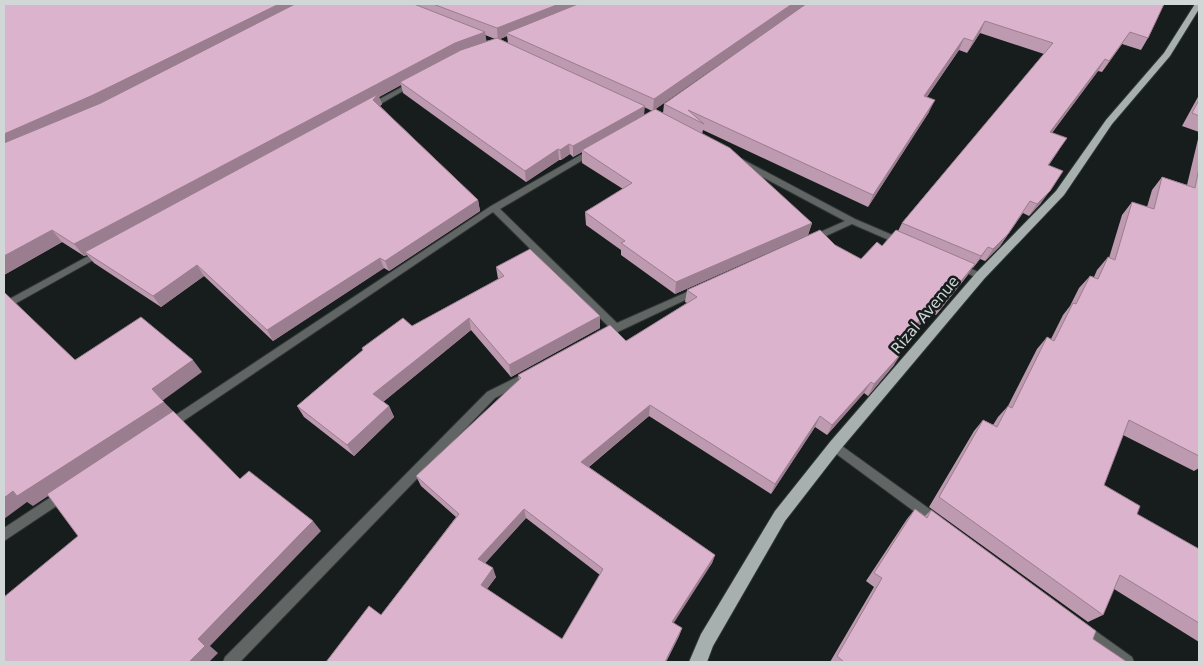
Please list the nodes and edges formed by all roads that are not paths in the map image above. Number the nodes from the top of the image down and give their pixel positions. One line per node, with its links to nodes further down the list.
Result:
1 (1199, 4): 12 (main road, Rizal Avenue)
2 (424, 76): 3 (street)
3 (363, 110)
4 (604, 145): 6 (street)
5 (732, 157): 7 (street)
6 (494, 208): 15 (street); 18 (street)
7 (852, 221): 8 (street); 9 (street)
8 (800, 244)
9 (907, 244)
10 (109, 248): 14 (street)
11 (952, 264): 12 (street)
12 (980, 276): 19 (main road, Rizal Avenue)
13 (712, 284): 15 (street)
14 (4, 306)
15 (615, 328): 16 (street)
16 (590, 341)
17 (541, 368): 24 (street)
18 (162, 430)
19 (835, 446): 21 (street); 25 (main road, Rizal Avenue)
20 (70, 491): 22 (street)
21 (946, 528)
22 (4, 535)
23 (1072, 621): 26 (street)
24 (230, 662)
25 (698, 662)
26 (1128, 662)

